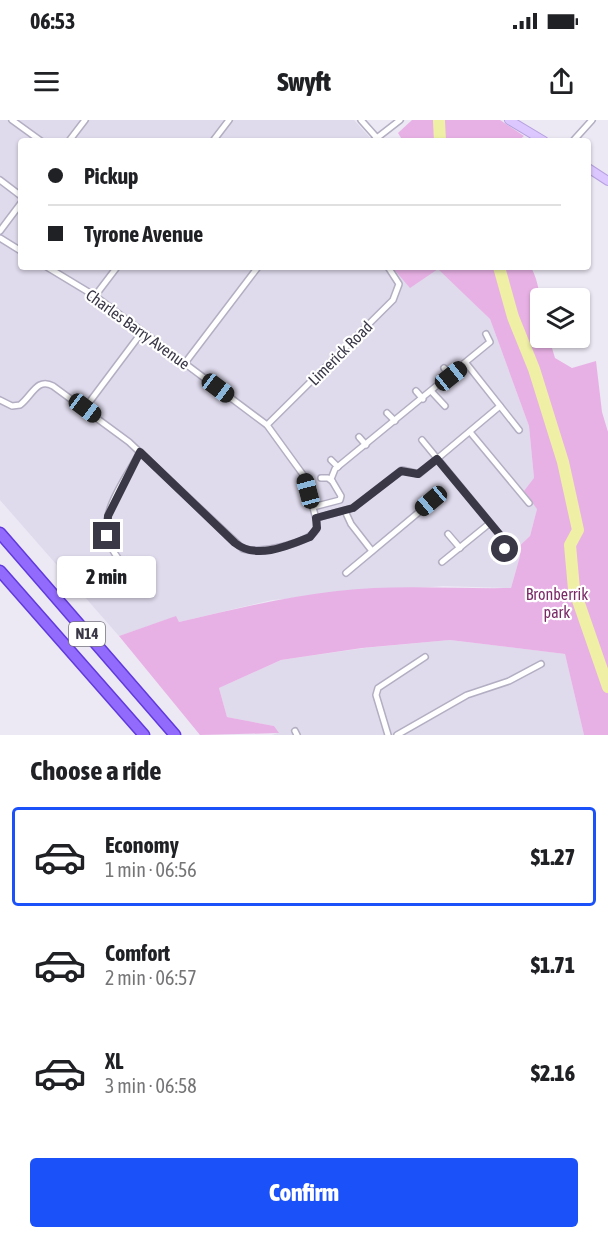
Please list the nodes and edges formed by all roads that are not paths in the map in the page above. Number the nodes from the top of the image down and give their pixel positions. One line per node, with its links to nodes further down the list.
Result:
1 (12, 120): 8 (street)
2 (85, 120): 9 (street)
3 (229, 120): 10 (street)
4 (361, 120): 11 (street)
5 (400, 120): 12 (street)
6 (509, 120): 13 (street)
7 (592, 120): 14 (street)
8 (37, 138)
9 (71, 138)
10 (215, 138)
11 (374, 138)
12 (378, 138)
13 (539, 138)
14 (576, 138)
15 (591, 170): 17 (street)
16 (0, 180): 18 (street)
17 (608, 180)
18 (18, 194)
19 (18, 207): 20 (street)
20 (0, 231)
21 (0, 238): 22 (street)
22 (18, 249)
23 (52, 270): 27 (street, Charles Barry Avenue)
24 (115, 270): 27 (street)
25 (256, 270): 33 (street)
26 (390, 270): 45 (street, Limerick Road)
27 (95, 296): 28 (street, Charles Barry Avenue)
28 (142, 332): 33 (street, Charles Barry Avenue); 42 (street)
29 (486, 334): 31 (street)
30 (470, 347): 31 (street)
31 (478, 351): 32 (street); 35 (street)
32 (485, 355)
33 (185, 363): 45 (street, Charles Barry Avenue)
34 (444, 368): 36 (street)
35 (465, 368): 36 (street); 41 (street)
36 (451, 376): 38 (street)
37 (416, 391): 38 (street)
38 (428, 396): 40 (street); 44 (street)
39 (0, 400): 42 (street)
40 (446, 406)
41 (500, 406): 46 (street); 47 (street)
42 (85, 408): 51 (street)
43 (387, 413): 44 (street)
44 (395, 422): 50 (street)
45 (267, 425): 62 (street, Charles Barry Avenue)
46 (519, 430)
47 (470, 432): 52 (street); 61 (street)
48 (359, 437): 50 (street)
49 (422, 440): 52 (street)
50 (366, 445): 54 (street)
51 (140, 452): 64 (street); 74 (street)
52 (437, 459): 63 (street); 65 (street)
53 (331, 460): 55 (street)
54 (344, 462): 55 (street); 56 (street)
55 (338, 467): 58 (street)
56 (349, 467)
57 (321, 478): 58 (street)
58 (332, 482): 59 (street)
59 (341, 498): 62 (street); 63 (street)
60 (431, 501): 69 (street)
61 (529, 503)
62 (313, 507): 64 (street, Charles Barry Avenue)
63 (346, 508): 64 (street); 69 (street)
64 (316, 518)
65 (490, 524): 68 (street); 70 (street)
66 (0, 533): 78 (highway, N14)
67 (448, 534): 68 (street)
68 (460, 548): 71 (street)
69 (372, 551): 73 (street)
70 (496, 558)
71 (442, 562)
72 (0, 571): 77 (highway, N14)
73 (346, 573)
74 (145, 593)
75 (425, 657): 79 (street)
76 (542, 664): 80 (street)
77 (144, 735)
78 (175, 735)
79 (388, 735)
80 (397, 735)

